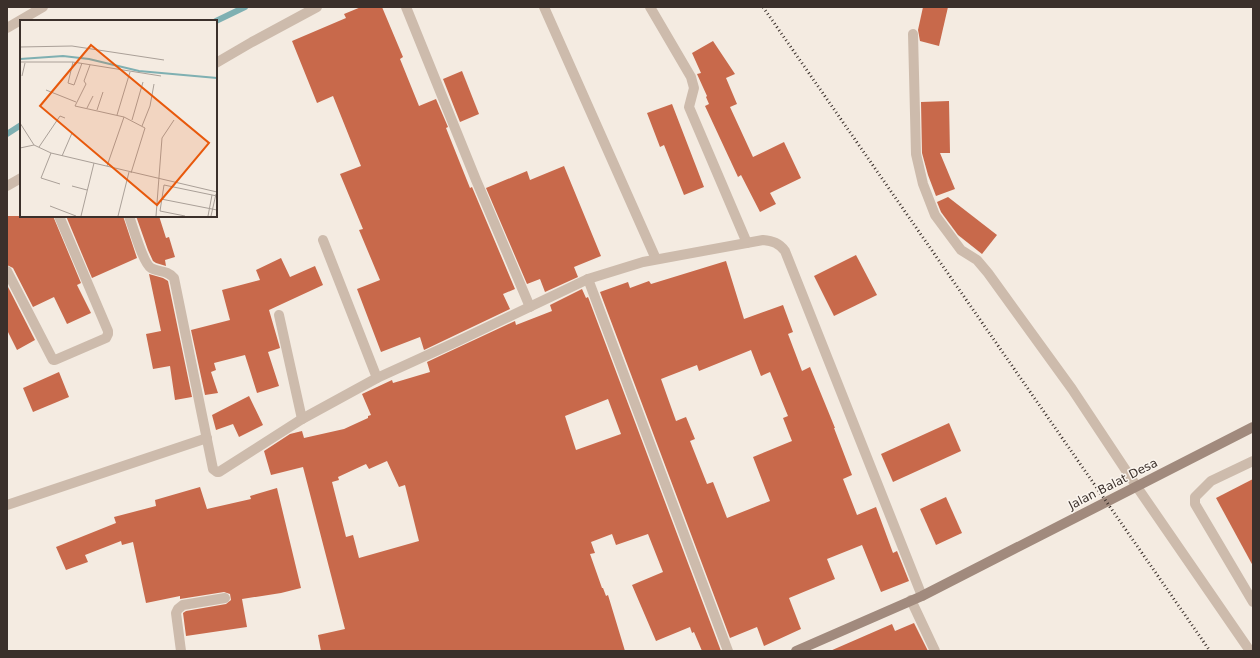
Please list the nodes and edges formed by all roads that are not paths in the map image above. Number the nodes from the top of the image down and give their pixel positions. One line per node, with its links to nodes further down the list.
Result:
1 (43, 7): 7 (street)
2 (317, 7): 10 (street)
3 (406, 7): 20 (street)
4 (544, 7): 17 (street)
5 (650, 7): 16 (street)
6 (20, 20): 8 (street)
7 (21, 20)
8 (7, 28)
9 (913, 34): 27 (street)
10 (217, 62)
11 (20, 179): 12 (street)
12 (7, 186)
13 (59, 217): 18 (street)
14 (129, 217): 25 (street)
15 (323, 240): 22 (street)
16 (747, 243): 17 (street); 29 (street)
17 (656, 259): 19 (street)
18 (7, 271)
19 (588, 279): 20 (street); 34 (street)
20 (530, 306): 22 (street)
21 (279, 314): 23 (street)
22 (377, 378): 23 (street)
23 (302, 419): 25 (street)
24 (1253, 427): 27 (street, Jalan Balat Desa)
25 (207, 438): 28 (street)
26 (1253, 461): 31 (street)
27 (1137, 487): 29 (street, Jalan Balat Desa); 37 (street)
28 (7, 505)
29 (922, 596): 32 (street, Jalan Balat Desa)
30 (225, 598): 33 (street)
31 (1252, 599)
32 (911, 600): 35 (street, Jalan Balat Desa); 36 (street)
33 (181, 651)
34 (728, 651)
35 (796, 651)
36 (934, 651)
37 (1250, 651)

